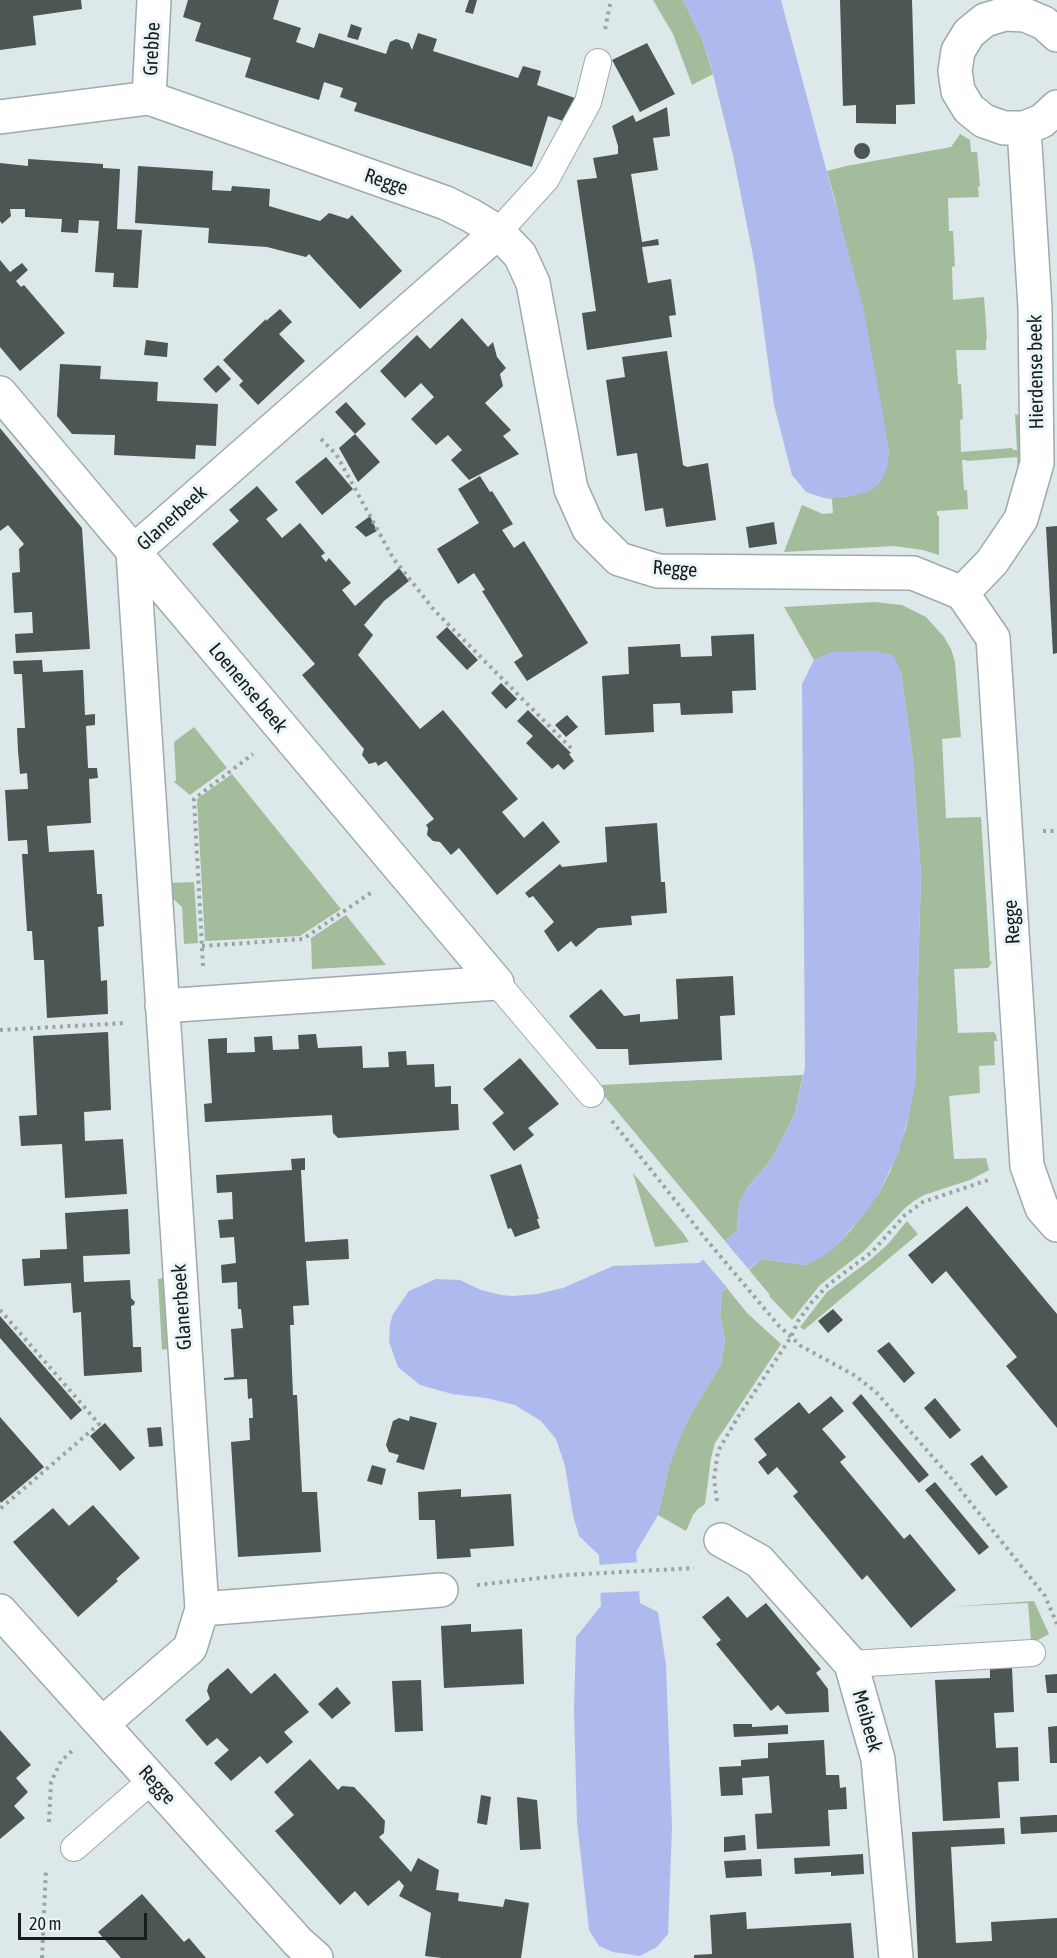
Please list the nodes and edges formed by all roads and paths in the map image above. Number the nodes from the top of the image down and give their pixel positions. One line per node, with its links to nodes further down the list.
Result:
1 (154, 0): 4 (street, Grebbe)
2 (1057, 35): 7 (street)
3 (598, 62): 8 (lane)
4 (149, 98): 6 (street, Regge); 8 (street, Regge)
5 (1057, 107): 7 (street)
6 (0, 117)
7 (1024, 128): 12 (street, Hierdense beek)
8 (498, 232): 10 (street, Glanerbeek); 12 (street, Regge)
9 (0, 393): 11 (street, Loenense beek)
10 (294, 410): 11 (street, Glanerbeek); 14 (path)
11 (133, 552): 13 (street, Loenense beek); 19 (street, Glanerbeek)
12 (962, 593): 22 (street, Regge)
13 (282, 728): 15 (street, Loenense beek); 16 (path)
14 (573, 750)
15 (400, 869): 16 (path); 17 (street, Loenense beek)
16 (202, 946): 18 (path)
17 (497, 983): 18 (street); 21 (lane)
18 (205, 1003): 19 (street)
19 (163, 1013): 20 (path); 30 (street, Glanerbeek)
20 (0, 1030)
21 (591, 1094): 25 (path)
22 (1027, 1166): 23 (street, Regge); 25 (path)
23 (1057, 1225)
24 (0, 1310): 26 (path)
25 (791, 1337): 27 (path); 32 (path)
26 (0, 1509)
27 (721, 1540): 34 (street, Meibeek)
28 (667, 1569): 29 (path)
29 (441, 1590): 30 (street)
30 (202, 1609): 35 (street, Glanerbeek)
31 (0, 1611): 35 (street, Regge)
32 (1057, 1624)
33 (1032, 1653): 34 (lane)
34 (851, 1664): 39 (street, Meibeek)
35 (102, 1724): 36 (street, Regge)
36 (152, 1780): 37 (lane); 38 (street, Regge)
37 (74, 1848)
38 (316, 1958)
39 (896, 1958)

